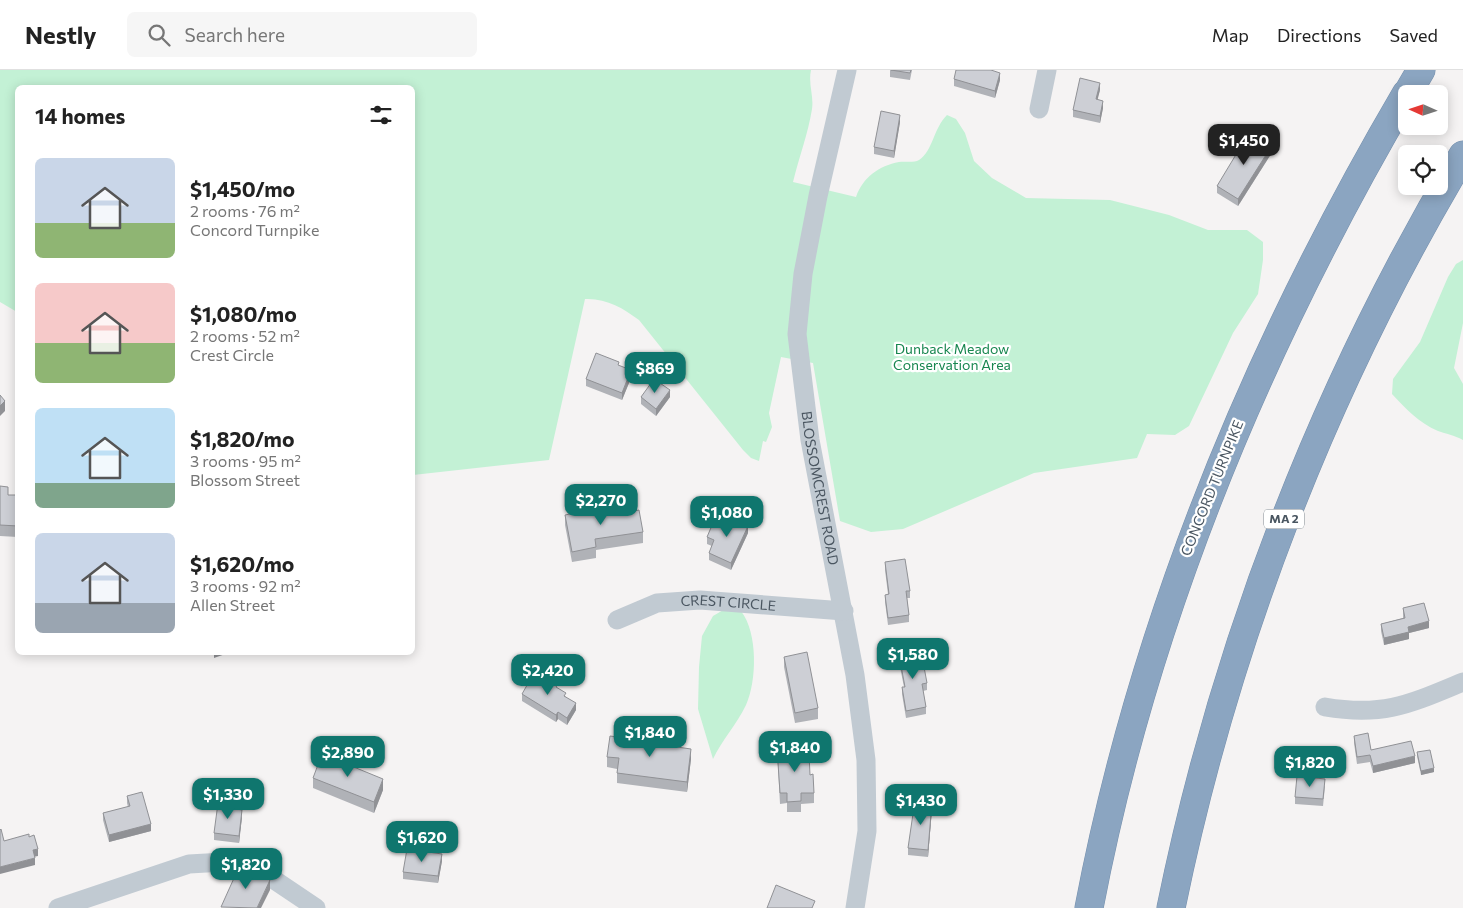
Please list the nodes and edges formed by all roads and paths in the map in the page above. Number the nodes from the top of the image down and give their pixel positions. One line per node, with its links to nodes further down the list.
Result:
1 (847, 70): 8 (street, BLOSSOMCREST ROAD)
2 (1047, 70): 6 (street)
3 (1421, 70): 4 (highway, CONCORD TURNPIKE)
4 (1412, 85)
5 (1398, 108): 15 (highway, CONCORD TURNPIKE)
6 (1038, 109)
7 (1463, 155): 16 (highway, MA 2)
8 (844, 611): 9 (street, CREST CIRCLE); 14 (street, BLOSSOMCREST ROAD)
9 (616, 620)
10 (1463, 682): 11 (street)
11 (1326, 708)
12 (58, 908): 13 (street)
13 (316, 908)
14 (855, 908)
15 (1089, 908)
16 (1171, 908)

